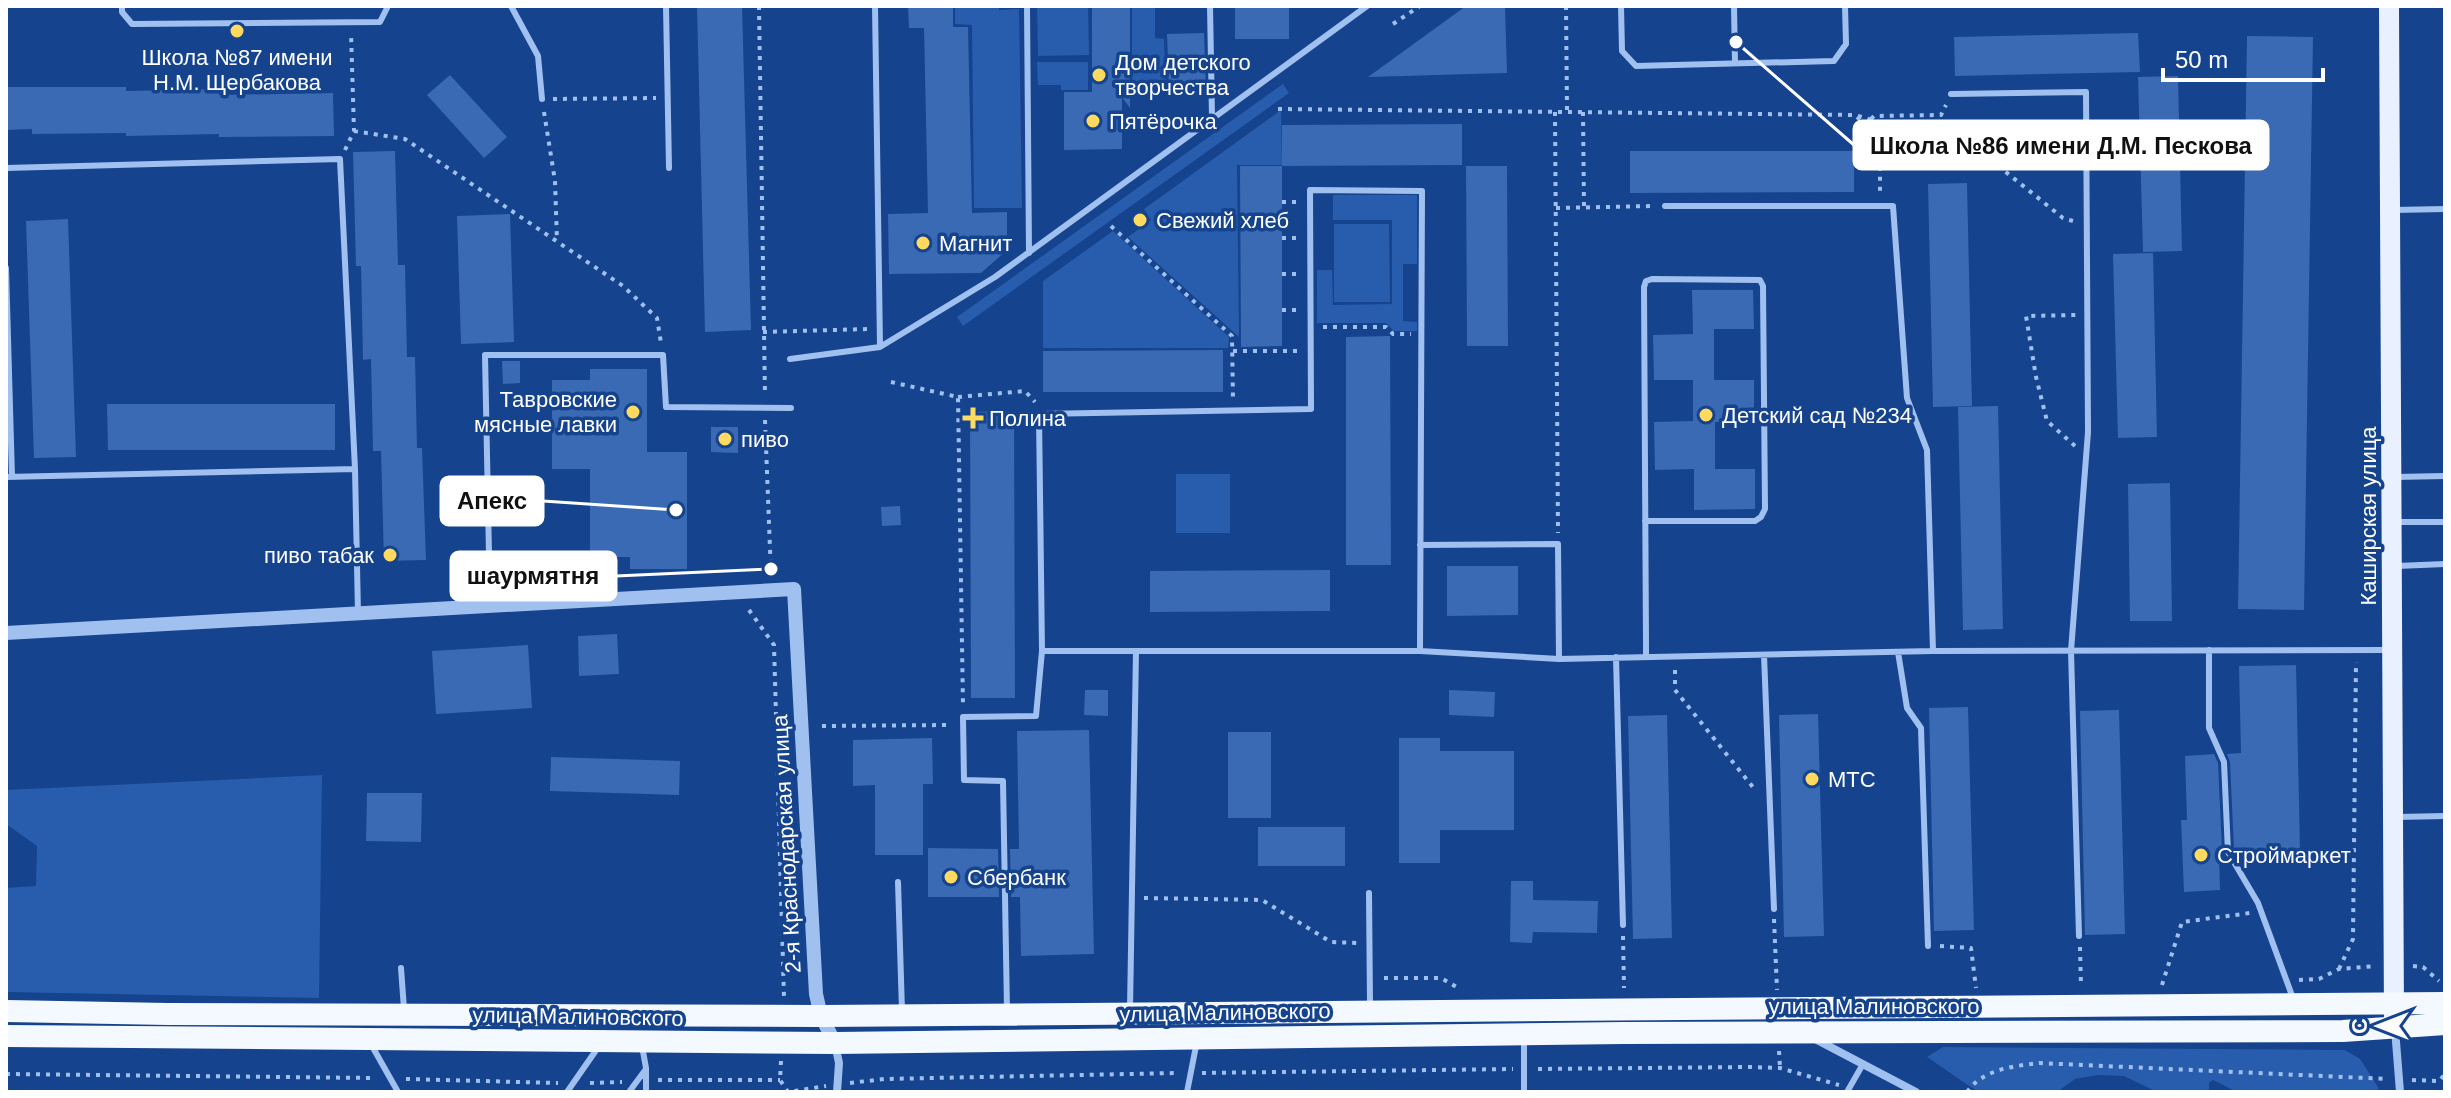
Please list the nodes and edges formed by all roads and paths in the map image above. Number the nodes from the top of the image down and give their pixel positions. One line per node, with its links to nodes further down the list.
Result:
1 (122, 6): 16 (lane)
2 (388, 6): 16 (lane)
3 (511, 6): 21 (lane)
4 (666, 6): 20 (lane)
5 (759, 6): 47 (path)
6 (875, 6): 46 (lane)
7 (1027, 6): 42 (lane)
8 (1210, 6): 27 (lane)
9 (1367, 6): 27 (lane)
10 (1420, 6): 17 (path)
11 (1566, 6): 24 (path)
12 (1621, 6): 18 (lane)
13 (1734, 6): 18 (lane)
14 (1845, 6): 18 (lane)
15 (2389, 6): 38 (main road, Каширская улица)
16 (351, 22): 29 (path)
17 (1393, 24)
18 (1735, 63)
19 (1951, 94): 28 (path); 39 (lane)
20 (668, 98): 21 (path); 32 (lane)
21 (542, 99): 41 (path)
22 (1278, 109): 23 (path)
23 (1555, 112): 24 (path); 36 (path)
24 (1567, 112): 25 (path)
25 (1583, 112): 26 (path); 33 (path)
26 (1855, 115): 28 (path); 35 (path)
27 (1212, 117): 42 (lane)
28 (1871, 119): 39 (path)
29 (354, 131): 30 (path); 41 (path)
30 (340, 159): 31 (lane); 61 (lane)
31 (6, 168)
32 (669, 168)
33 (1584, 206): 34 (path); 36 (path)
34 (1665, 206): 35 (lane)
35 (1880, 206): 83 (lane)
36 (1556, 208): 68 (path)
37 (2445, 209): 38 (lane)
38 (2390, 210): 64 (main road, Каширская улица)
39 (2087, 224): 44 (lane)
40 (1111, 226): 50 (path)
41 (557, 241): 52 (path)
42 (1029, 253): 49 (lane)
43 (6, 268): 63 (lane)
44 (2088, 315): 60 (lane); 60 (path)
45 (1310, 327): 48 (path); 48 (lane); 51 (lane)
46 (880, 329): 47 (path); 49 (lane)
47 (763, 332): 57 (path)
48 (1421, 334): 69 (lane)
49 (880, 347): 53 (lane)
50 (1233, 351): 51 (path); 59 (path)
51 (1310, 351): 59 (lane)
52 (663, 355): 57 (lane); 74 (lane)
53 (790, 359)
54 (891, 382): 55 (path)
55 (958, 397): 56 (path); 91 (path)
56 (1039, 406)
57 (765, 408): 58 (lane); 72 (path)
58 (791, 408)
59 (1233, 410): 80 (lane)
60 (2086, 455): 84 (lane)
61 (355, 469): 63 (lane); 75 (lane)
62 (2445, 476): 64 (lane)
63 (9, 477)
64 (2391, 477): 66 (main road, Каширская улица)
65 (1645, 521): 65 (lane); 88 (lane)
66 (2392, 522): 67 (lane); 71 (main road, Каширская улица)
67 (2445, 522)
68 (1558, 544): 69 (lane); 89 (lane)
69 (1420, 545): 82 (lane)
70 (2445, 564): 71 (lane)
71 (2392, 566): 79 (main road, Каширская улица)
72 (771, 590): 73 (street); 124 (street, 2-я Краснодарская улица)
73 (749, 591): 74 (street); 112 (path)
74 (490, 604): 75 (street)
75 (358, 613): 76 (street)
76 (6, 633)
77 (2209, 650): 78 (lane); 84 (lane); 100 (lane)
78 (2356, 650): 79 (lane); 107 (path)
79 (2393, 650): 95 (main road, Каширская улица)
80 (1042, 651): 81 (lane); 91 (lane)
81 (1136, 651): 82 (lane); 98 (lane)
82 (1420, 651): 89 (lane)
83 (1933, 651): 84 (lane); 85 (lane)
84 (2071, 651): 102 (lane)
85 (1898, 652): 86 (lane); 104 (lane)
86 (1764, 655): 88 (lane); 93 (lane)
87 (1616, 657): 88 (lane); 89 (lane); 101 (lane)
88 (1646, 657)
89 (1559, 659)
90 (1675, 670): 93 (path)
91 (963, 721): 92 (path); 123 (lane)
92 (822, 726)
93 (1770, 808): 99 (lane)
94 (2445, 816): 95 (lane)
95 (2393, 817): 105 (main road, Каширская улица)
96 (898, 882): 122 (lane)
97 (1369, 893): 103 (lane)
98 (1132, 898): 103 (path); 120 (lane)
99 (1774, 909): 117 (path)
100 (2261, 912): 109 (path); 116 (lane)
101 (1623, 925): 113 (path)
102 (2079, 936): 110 (path)
103 (1370, 944): 119 (lane)
104 (1928, 946): 111 (path)
105 (2394, 965): 108 (path); 114 (main road, Каширская улица)
106 (401, 968): 121 (lane)
107 (2339, 969)
108 (2445, 982)
109 (2161, 987)
110 (2081, 989)
111 (1976, 990)
112 (784, 993)
113 (1624, 994)
114 (2394, 1003): 115 (highway, улица Малиновского); 116 (highway, улица Малиновского); 126 (main road, Каширская улица)
115 (2445, 1003)
116 (2296, 1005): 117 (highway, улица Малиновского)
117 (1777, 1009): 119 (highway, улица Малиновского)
118 (6, 1011): 121 (highway, улица Малиновского)
119 (1370, 1011): 120 (highway, улица Малиновского)
120 (1130, 1013): 123 (highway, улица Малиновского)
121 (404, 1014): 124 (highway, улица Малиновского)
122 (902, 1014): 123 (highway, улица Малиновского); 124 (highway, улица Малиновского)
123 (1007, 1014)
124 (821, 1016): 134 (street, 2-я Краснодарская улица)
125 (2445, 1024): 126 (highway, улица Малиновского)
126 (2394, 1026): 127 (highway, улица Малиновского); 141 (street)
127 (1802, 1032): 128 (highway, улица Малиновского); 135 (street)
128 (1524, 1034): 130 (highway, улица Малиновского); 137 (lane)
129 (6, 1036): 131 (highway, улица Малиновского)
130 (1198, 1038): 134 (highway, улица Малиновского); 138 (lane)
131 (368, 1039): 132 (highway, улица Малиновского); 144 (lane)
132 (602, 1042): 133 (highway, улица Малиновского); 145 (lane)
133 (641, 1042): 134 (highway, улица Малиновского); 136 (lane)
134 (835, 1043): 149 (street, 2-я Краснодарская улица)
135 (1863, 1064): 143 (lane); 152 (street)
136 (646, 1068): 146 (lane); 147 (lane)
137 (1524, 1069): 138 (path); 143 (path); 151 (lane)
138 (1191, 1073): 140 (path); 150 (lane)
139 (2445, 1074): 141 (path)
140 (884, 1079)
141 (2399, 1079): 153 (path); 154 (street)
142 (780, 1080): 148 (path)
143 (1848, 1090)
144 (398, 1092)
145 (567, 1092)
146 (629, 1092)
147 (646, 1092)
148 (788, 1092)
149 (837, 1092)
150 (1187, 1092)
151 (1524, 1092)
152 (1916, 1092)
153 (1967, 1092)
154 (2400, 1092)

